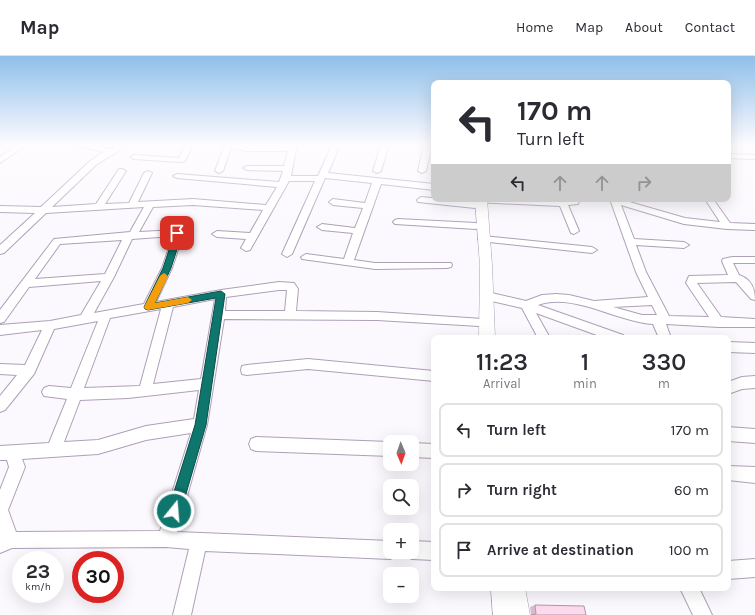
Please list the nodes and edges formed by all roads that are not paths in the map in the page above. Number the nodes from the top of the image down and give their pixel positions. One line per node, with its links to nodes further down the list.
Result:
1 (85, 171): 29 (street)
2 (122, 171): 26 (street)
3 (260, 171): 8 (street)
4 (286, 171): 8 (street)
5 (324, 171): 9 (street)
6 (148, 173): 24 (street)
7 (177, 176): 8 (street)
8 (285, 177): 9 (street); 27 (street)
9 (321, 177): 10 (street); 46 (street)
10 (376, 182): 11 (street); 25 (street)
11 (431, 187)
12 (421, 200): 13 (street)
13 (431, 200)
14 (333, 202): 25 (street)
15 (477, 202): 31 (main road)
16 (477, 202): 40 (main road)
17 (534, 202): 22 (street)
18 (575, 202): 22 (street)
19 (614, 202): 41 (street)
20 (623, 202): 32 (street)
21 (711, 202): 32 (street)
22 (563, 203): 36 (street)
23 (150, 204): 24 (street); 27 (street); 38 (street)
24 (132, 205): 26 (street)
25 (368, 206): 35 (street)
26 (99, 207): 29 (street)
27 (268, 208): 39 (street)
28 (0, 209): 29 (street)
29 (44, 210): 44 (street)
30 (398, 222): 31 (street)
31 (476, 226): 51 (main road)
32 (728, 226): 34 (street)
33 (322, 227): 35 (street)
34 (755, 227)
35 (359, 231): 49 (street)
36 (574, 231)
37 (217, 234): 39 (street)
38 (131, 235): 52 (street); 54 (street); 62 (street)
39 (252, 236): 43 (street)
40 (483, 239): 45 (street); 51 (main road)
41 (630, 242): 42 (street); 58 (street)
42 (684, 245)
43 (246, 248)
44 (0, 250)
45 (592, 250)
46 (287, 254)
47 (306, 257): 49 (street)
48 (755, 260): 53 (street)
49 (348, 261): 50 (street)
50 (447, 264)
51 (482, 265): 56 (main road); 69 (main road)
52 (109, 277): 54 (street); 67 (street)
53 (735, 278): 57 (street); 70 (street)
54 (26, 283): 66 (street)
55 (221, 294): 59 (street); 64 (street); 65 (street)
56 (487, 296): 61 (street); 75 (main road)
57 (755, 296)
58 (655, 300): 60 (street); 68 (street)
59 (168, 303): 62 (street); 88 (street)
60 (592, 304): 61 (street); 68 (street)
61 (526, 305): 76 (street); 77 (street)
62 (148, 307): 63 (street)
63 (106, 315): 67 (street); 90 (street)
64 (219, 315): 65 (street); 86 (street)
65 (290, 315): 69 (street)
66 (0, 319)
67 (85, 319): 72 (street)
68 (661, 320): 70 (street); 78 (street)
69 (479, 322): 74 (main road)
70 (719, 323): 71 (street)
71 (755, 323)
72 (50, 325): 73 (street); 82 (street)
73 (0, 330)
74 (479, 335)
75 (487, 335)
76 (542, 335)
77 (611, 335)
78 (664, 335)
79 (731, 347): 80 (street)
80 (755, 348)
81 (0, 369): 82 (street)
82 (29, 370): 91 (street)
83 (247, 370): 84 (street)
84 (431, 376)
85 (755, 382): 87 (street)
86 (206, 384): 88 (street); 92 (street)
87 (731, 387)
88 (145, 390): 90 (street)
89 (50, 392): 90 (street)
90 (75, 395): 97 (street)
91 (0, 406)
92 (200, 425): 97 (street); 103 (street)
93 (731, 434): 94 (street)
94 (755, 436)
95 (256, 444): 96 (street)
96 (383, 449)
97 (54, 450): 100 (street)
98 (419, 450): 99 (street)
99 (431, 451)
100 (6, 453): 104 (street)
101 (731, 473): 102 (street)
102 (755, 475)
103 (166, 539): 104 (street); 105 (street)
104 (5, 542)
105 (199, 542): 106 (street); 114 (street)
106 (383, 550)
107 (419, 550): 108 (street)
108 (431, 551)
109 (755, 568): 110 (street)
110 (731, 570)
111 (502, 591): 115 (main road)
112 (514, 591): 116 (main road)
113 (691, 591): 117 (street)
114 (182, 615)
115 (505, 615)
116 (518, 615)
117 (703, 615)

